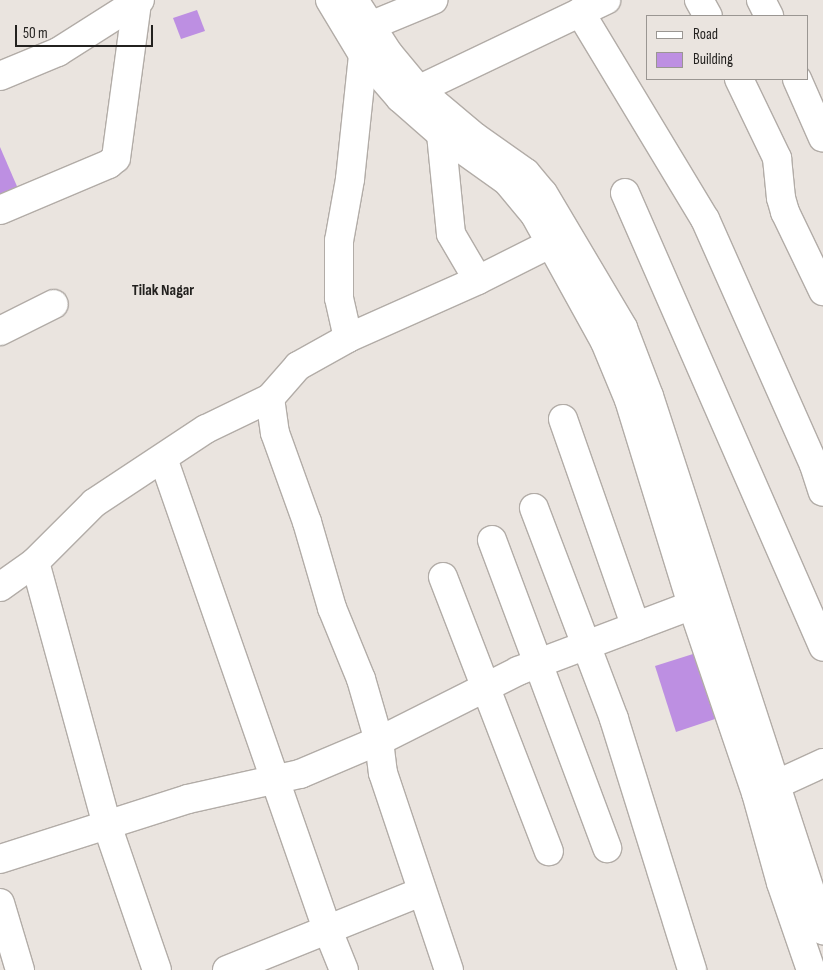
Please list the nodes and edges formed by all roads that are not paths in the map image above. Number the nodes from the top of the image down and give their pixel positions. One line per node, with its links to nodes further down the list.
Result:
1 (330, 0): 11 (street)
2 (354, 0): 11 (street)
3 (432, 0): 11 (street)
4 (606, 0): 8 (street)
5 (699, 0): 9 (street)
6 (761, 0): 10 (street)
7 (138, 1): 12 (street); 19 (street)
8 (580, 12): 15 (street); 29 (street)
9 (707, 15)
10 (768, 15)
11 (361, 39): 15 (street); 25 (street)
12 (0, 76)
13 (739, 80): 22 (street)
14 (797, 80): 17 (street)
15 (410, 94): 16 (street); 35 (street)
16 (440, 134): 20 (street); 21 (street)
17 (823, 138)
18 (625, 193): 38 (street)
19 (0, 210)
20 (552, 243): 21 (street); 35 (street)
21 (478, 280): 25 (street)
22 (823, 291)
23 (54, 304): 24 (street)
24 (0, 331)
25 (348, 338): 26 (street)
26 (270, 398): 28 (street); 41 (street)
27 (563, 419): 36 (street)
28 (163, 458): 32 (street); 43 (street)
29 (823, 492)
30 (534, 508): 37 (street)
31 (492, 540): 39 (street)
32 (35, 562): 34 (street); 45 (street)
33 (443, 577): 40 (street)
34 (0, 588)
35 (702, 601): 36 (street); 44 (street)
36 (636, 627): 37 (street)
37 (586, 646): 39 (street); 59 (street)
38 (823, 647)
39 (538, 664): 40 (street); 46 (street)
40 (487, 686): 41 (street); 47 (street)
41 (378, 740): 43 (street); 50 (street)
42 (823, 763): 44 (street)
43 (276, 779): 45 (street); 52 (street)
44 (766, 789): 49 (street); 60 (street)
45 (107, 826): 48 (street); 55 (street)
46 (606, 848)
47 (549, 851)
48 (0, 859)
49 (814, 870): 53 (street)
50 (422, 892): 52 (street); 58 (street)
51 (0, 904): 54 (street)
52 (327, 928): 56 (street); 57 (street)
53 (823, 930)
54 (20, 970)
55 (158, 970)
56 (227, 970)
57 (344, 970)
58 (449, 970)
59 (691, 970)
60 (811, 970)

